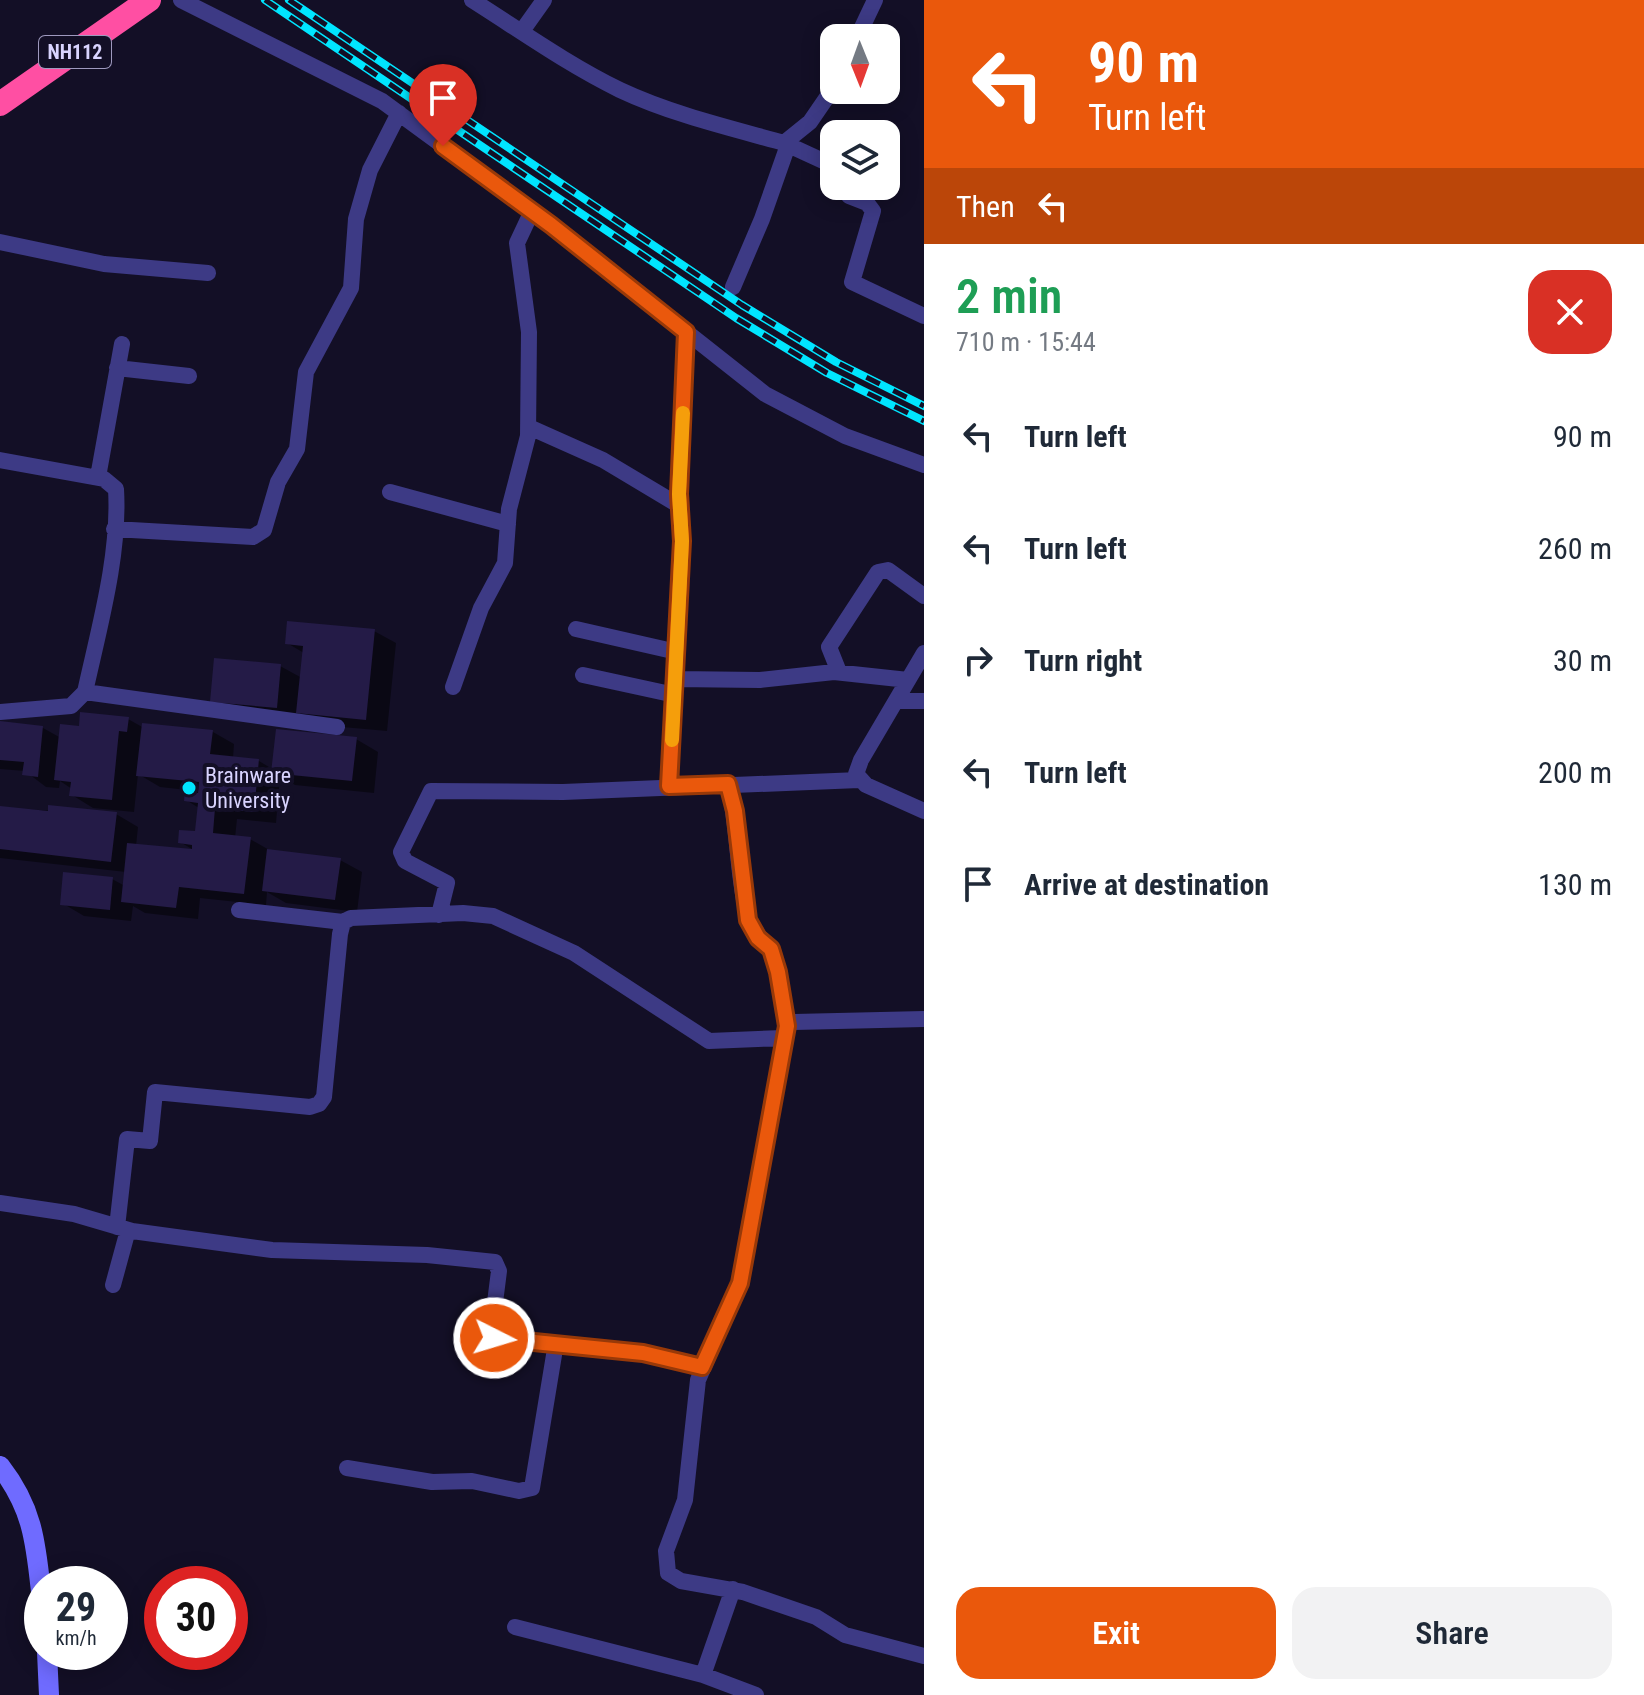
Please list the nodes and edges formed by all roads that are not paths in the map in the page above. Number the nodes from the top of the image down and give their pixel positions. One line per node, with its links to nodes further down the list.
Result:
1 (181, 0): 10 (street)
2 (472, 0): 7 (street)
3 (544, 0): 7 (street)
4 (875, 0): 6 (street)
5 (137, 3): 8 (highway, NH112)
6 (864, 24)
7 (522, 31): 11 (street)
8 (0, 104)
9 (822, 104): 11 (street)
10 (399, 113): 14 (street); 30 (street)
11 (786, 144): 12 (street); 17 (street)
12 (820, 160)
13 (859, 200): 18 (street)
14 (532, 211): 19 (street); 23 (street)
15 (0, 242): 16 (street)
16 (208, 273)
17 (733, 287)
18 (924, 316)
19 (686, 332): 25 (street); 28 (street)
20 (122, 344): 21 (street)
21 (117, 368): 22 (street); 26 (street)
22 (189, 376)
23 (529, 427): 28 (street); 29 (street)
24 (0, 460): 26 (street)
25 (924, 465)
26 (98, 477): 30 (street)
27 (390, 492): 29 (street)
28 (680, 506): 33 (street)
29 (508, 524): 38 (street)
30 (114, 529): 40 (street)
31 (924, 596): 35 (street)
32 (576, 629): 33 (street)
33 (677, 652): 39 (street)
34 (924, 653): 37 (street)
35 (839, 672): 37 (street); 39 (street)
36 (583, 675): 39 (street)
37 (908, 680): 41 (street)
38 (453, 687)
39 (675, 687): 47 (street)
40 (85, 692): 43 (street); 44 (street)
41 (896, 701): 42 (street); 45 (street)
42 (924, 701)
43 (0, 712)
44 (337, 727)
45 (859, 780): 46 (street); 48 (street)
46 (728, 784): 47 (street); 53 (street)
47 (669, 786): 50 (street)
48 (924, 811)
49 (239, 910): 51 (street)
50 (439, 915): 51 (street); 53 (street)
51 (343, 922): 55 (street)
52 (924, 1019): 53 (street)
53 (785, 1032): 58 (street)
54 (0, 1203): 55 (street)
55 (122, 1229): 56 (street); 57 (street)
56 (113, 1285)
57 (556, 1343): 58 (street); 60 (street)
58 (702, 1367): 62 (street)
59 (0, 1466): 61 (street)
60 (347, 1468)
61 (37, 1566)
62 (733, 1589): 64 (street); 66 (street)
63 (515, 1627): 66 (street)
64 (924, 1656)
65 (48, 1670): 67 (street)
66 (703, 1675): 68 (street)
67 (49, 1695)
68 (756, 1695)

